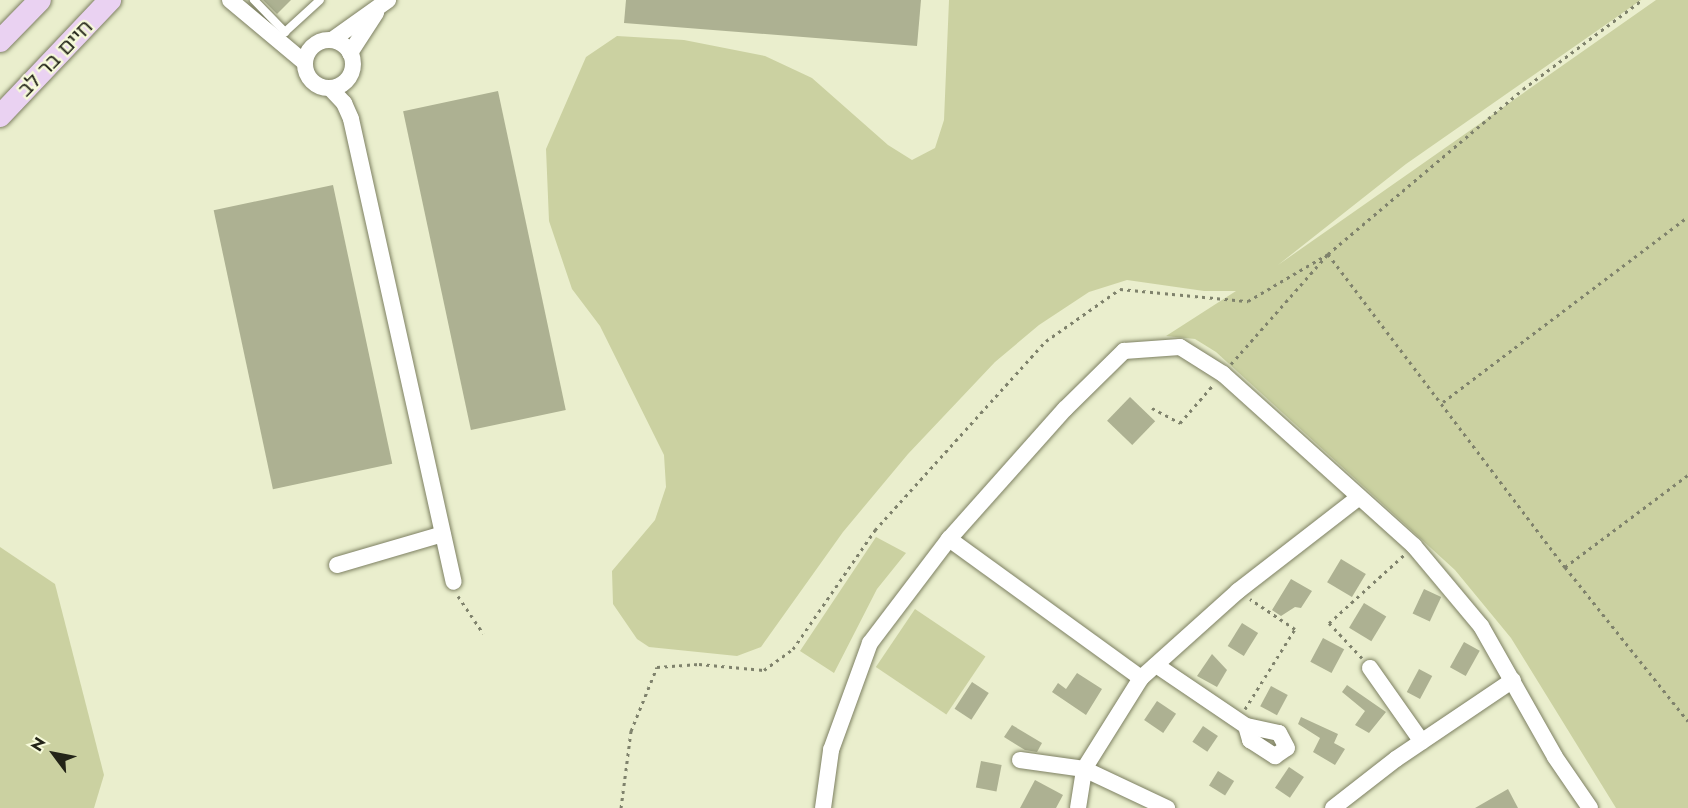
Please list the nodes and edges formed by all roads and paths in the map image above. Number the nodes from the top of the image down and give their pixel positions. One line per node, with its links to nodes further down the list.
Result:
1 (40, 0): 9 (main road)
2 (110, 0): 14 (main road, חיים בר לב)
3 (230, 0): 8 (street)
4 (254, 0): 8 (lane)
5 (320, 0): 8 (lane)
6 (1642, 0): 16 (path)
7 (383, 3): 10 (street); 11 (street)
8 (281, 37): 10 (street); 12 (street)
9 (0, 41)
10 (324, 42): 11 (street); 12 (street)
11 (351, 53): 13 (street)
12 (305, 63): 13 (street)
13 (338, 85): 22 (street)
14 (0, 116)
15 (1688, 218): 18 (path)
16 (1328, 254): 17 (path); 18 (path); 39 (path)
17 (1223, 374): 19 (path); 21 (street); 23 (street)
18 (1443, 402): 26 (path)
19 (1152, 408)
20 (1688, 476): 26 (path)
21 (1359, 497): 24 (street); 28 (street)
22 (443, 534): 25 (street); 27 (street)
23 (949, 539): 32 (street); 40 (street)
24 (1414, 546): 31 (path); 33 (street)
25 (337, 565)
26 (1565, 567): 34 (path)
27 (454, 582): 29 (path)
28 (1238, 591): 30 (street); 35 (path)
29 (483, 633)
30 (1156, 665): 32 (street); 35 (street)
31 (1370, 668): 36 (street)
32 (1141, 678): 38 (street)
33 (1513, 680): 36 (street); 44 (street)
34 (1688, 721)
35 (1242, 723)
36 (1422, 742): 43 (street)
37 (1020, 760): 38 (street)
38 (1084, 769): 41 (street); 42 (street)
39 (621, 808)
40 (823, 808)
41 (1078, 808)
42 (1167, 808)
43 (1333, 808)
44 (1590, 808)

